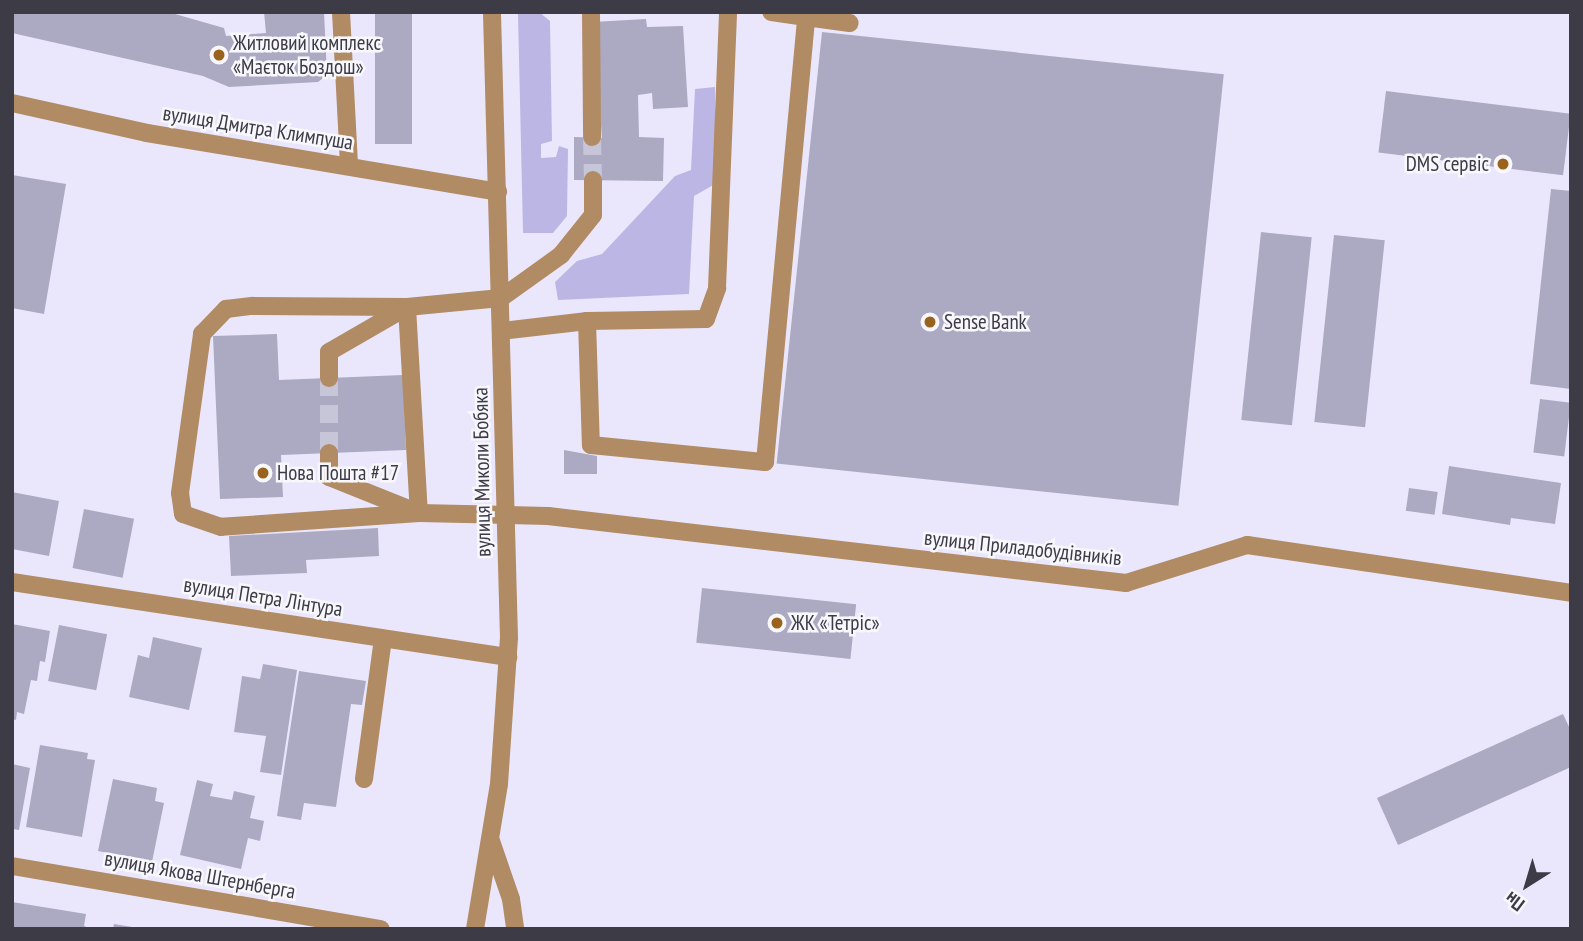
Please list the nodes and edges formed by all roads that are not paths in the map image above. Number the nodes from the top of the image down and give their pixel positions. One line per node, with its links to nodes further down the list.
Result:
1 (341, 12): 10 (street)
2 (492, 12): 12 (street, вулиця Миколи Бобяка)
3 (591, 12): 9 (street)
4 (728, 12): 15 (street)
5 (771, 12): 6 (street)
6 (806, 17): 7 (street); 15 (street)
7 (850, 23)
8 (12, 103): 10 (street, вулиця Дмитра Климпуша)
9 (592, 137)
10 (349, 166): 12 (street, вулиця Дмитра Климпуша)
11 (593, 180): 13 (street)
12 (498, 192): 13 (street, вулиця Миколи Бобяка)
13 (501, 298): 14 (street); 16 (street, вулиця Миколи Бобяка)
14 (407, 307): 17 (street); 19 (street); 19 (street, вулиця Приладобудівників)
15 (587, 321): 16 (street)
16 (502, 331): 20 (street, вулиця Миколи Бобяка)
17 (329, 378)
18 (330, 453): 19 (street)
19 (419, 513): 20 (street, вулиця Приладобудівників)
20 (506, 513): 22 (street, вулиця Приладобудівників); 24 (street, вулиця Миколи Бобяка)
21 (12, 582): 23 (street, вулиця Петра Лінтура)
22 (1571, 593)
23 (383, 639): 24 (street, вулиця Петра Лінтура); 25 (street)
24 (508, 657): 26 (street, вулиця Миколи Бобяка)
25 (365, 779)
26 (491, 839): 29 (street, вулиця Миколи Бобяка); 30 (street)
27 (12, 866): 28 (street, вулиця Якова Штернберга)
28 (381, 929)
29 (475, 929)
30 (514, 929)

